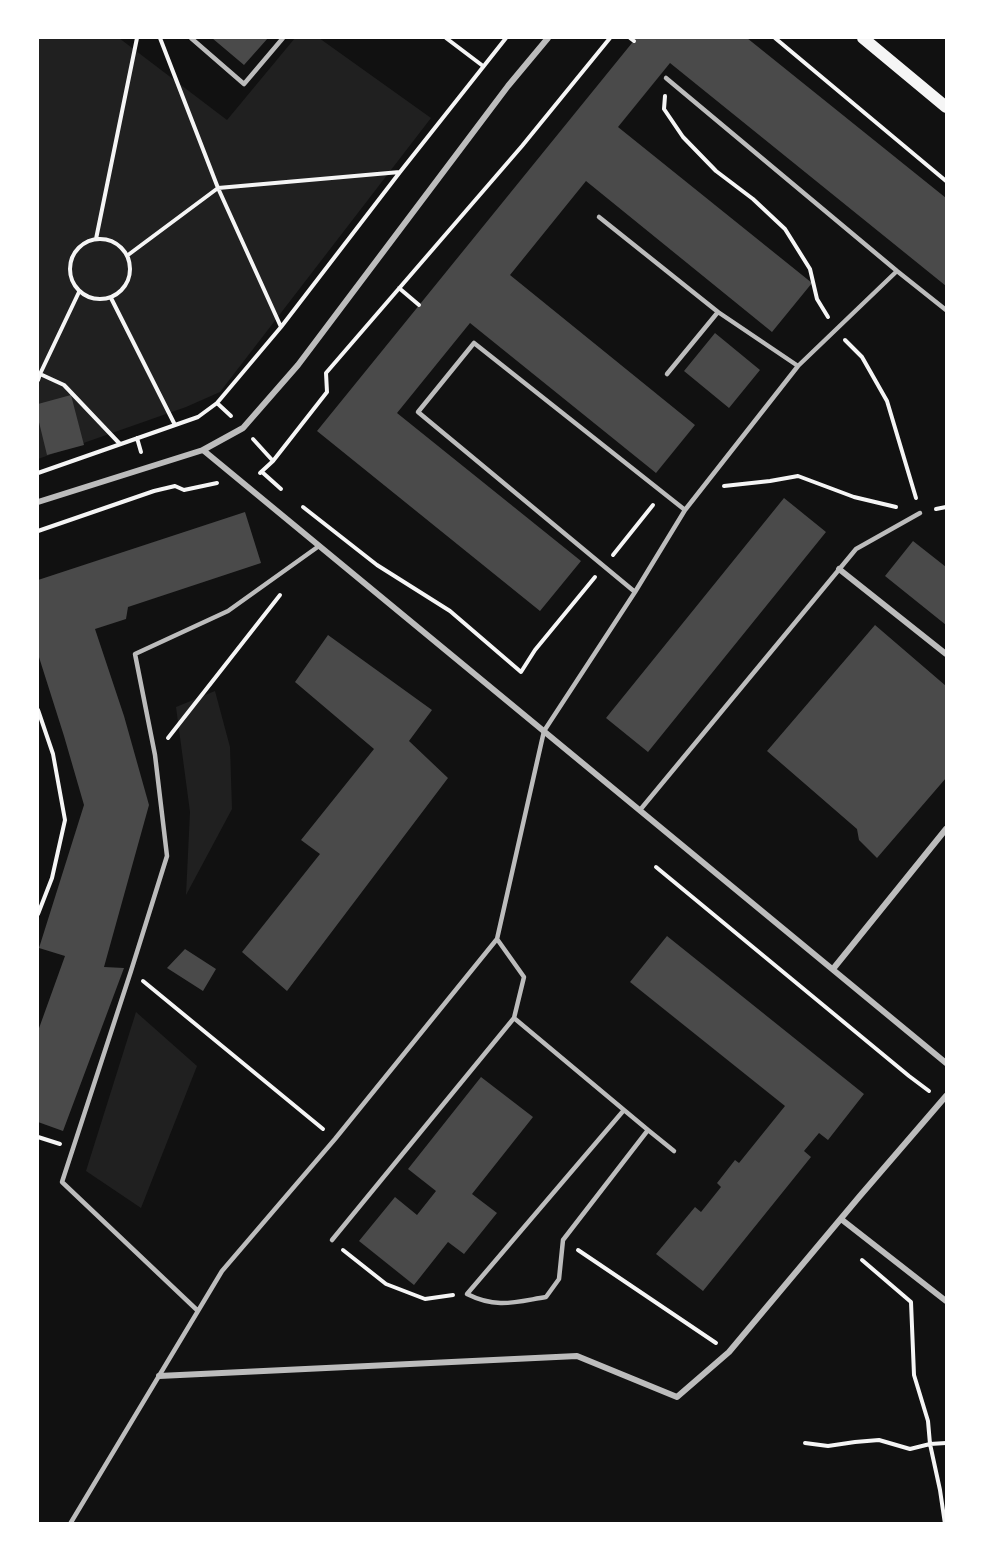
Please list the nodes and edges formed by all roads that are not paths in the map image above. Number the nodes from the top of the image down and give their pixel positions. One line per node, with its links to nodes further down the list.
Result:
1 (191, 38): 2 (lane)
2 (283, 38)
3 (549, 38): 13 (street)
4 (863, 38): 6 (main road)
5 (666, 78): 8 (lane)
6 (946, 107)
7 (599, 217): 10 (lane)
8 (897, 271): 9 (lane); 11 (lane)
9 (946, 310)
10 (718, 312): 11 (lane); 12 (lane)
11 (798, 366): 15 (lane)
12 (667, 374)
13 (203, 450): 14 (street); 17 (street)
14 (38, 502)
15 (685, 510): 19 (lane); 19 (lane)
16 (920, 513): 18 (lane)
17 (319, 546): 21 (street); 35 (lane)
18 (839, 569): 20 (street); 22 (lane)
19 (635, 592): 21 (lane)
20 (946, 654)
21 (543, 730): 22 (street); 24 (lane)
22 (640, 810): 25 (street)
23 (946, 829): 25 (street)
24 (497, 939): 26 (lane); 35 (lane)
25 (833, 969): 27 (street)
26 (514, 1018): 29 (lane); 33 (lane)
27 (946, 1063)
28 (945, 1099): 32 (street)
29 (624, 1110): 30 (lane); 30 (lane)
30 (648, 1131): 31 (lane)
31 (674, 1151)
32 (841, 1219): 34 (street); 36 (street)
33 (332, 1240)
34 (946, 1301)
35 (198, 1311): 36 (lane)
36 (159, 1376): 37 (lane)
37 (70, 1524)

